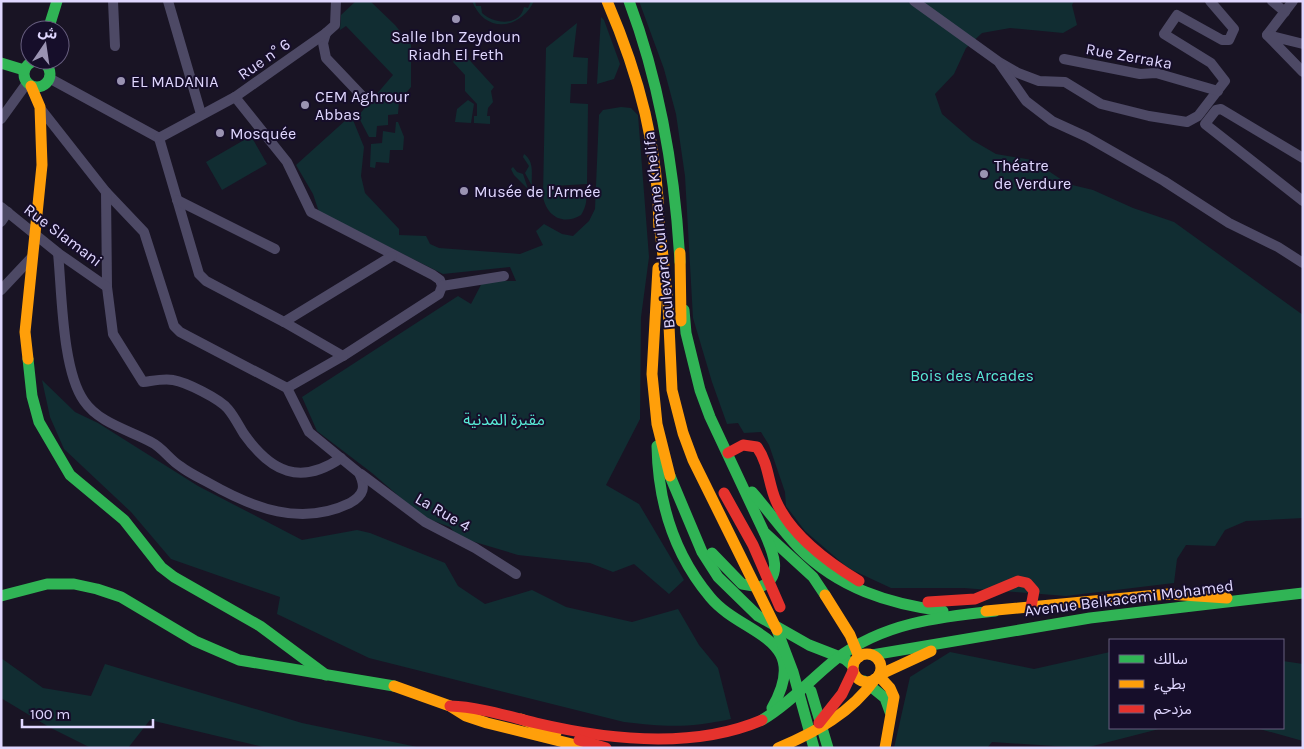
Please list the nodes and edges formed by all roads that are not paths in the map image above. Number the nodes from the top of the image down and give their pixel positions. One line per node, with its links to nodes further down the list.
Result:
1 (57, 1): 12 (main road)
2 (114, 1): 16 (street)
3 (168, 1): 30 (street)
4 (336, 1): 13 (street)
5 (607, 1): 38 (main road, Boulevard Oulmane Khelifa)
6 (628, 1): 43 (main road, Boulevard Oulmane Khelifa)
7 (914, 1): 18 (street)
8 (1210, 1): 26 (street)
9 (1272, 1): 11 (street)
10 (1293, 1): 11 (street)
11 (1285, 12): 14 (street)
12 (51, 20)
13 (326, 34): 27 (street, Rue n° 6); 28 (street)
14 (1267, 35): 15 (street); 23 (street)
15 (1303, 44)
16 (115, 46)
17 (1064, 60): 26 (street, Rue Zerraka)
18 (999, 62): 26 (street); 46 (street)
19 (1, 63): 20 (main road)
20 (20, 69)
21 (24, 70): 25 (main road)
22 (49, 70): 24 (main road)
23 (1303, 72)
24 (49, 78): 25 (main road); 32 (street)
25 (29, 85): 29 (main road); 31 (street)
26 (1218, 91)
27 (235, 97): 30 (street, Rue n° 6); 45 (street)
28 (364, 98)
29 (40, 107): 34 (street); 40 (main road)
30 (201, 114): 32 (street, Rue n° 6)
31 (1, 119)
32 (160, 138): 35 (street)
33 (1303, 158): 36 (street)
34 (106, 192): 49 (street); 53 (street)
35 (177, 200): 41 (street); 51 (street)
36 (1303, 201)
37 (5, 209): 39 (street); 40 (street, Rue Slamani)
38 (659, 219): 54 (main road, Boulevard Oulmane Khelifa); 81 (main road)
39 (1, 222)
40 (34, 235): 42 (street, Rue Slamani); 44 (main road)
41 (275, 249)
42 (58, 253): 49 (street, Rue Slamani); 57 (street)
43 (680, 253): 55 (main road, Boulevard Oulmane Khelifa); 82 (main road)
44 (34, 255): 50 (street); 67 (main road)
45 (392, 256): 48 (street); 51 (street)
46 (1303, 263)
47 (504, 276): 48 (street)
48 (442, 286): 52 (street)
49 (107, 287): 56 (street)
50 (1, 290)
51 (284, 322): 52 (street)
52 (343, 356): 53 (street)
53 (287, 388): 56 (street, La Rue 4)
54 (658, 424): 59 (main road); 75 (main road)
55 (728, 453): 58 (main road, Boulevard Oulmane Khelifa); 65 (main road)
56 (341, 458): 57 (street, La Rue 4)
57 (359, 473): 61 (street, La Rue 4)
58 (741, 482): 60 (main road, Boulevard Oulmane Khelifa); 66 (main road)
59 (686, 517): 60 (main road, Boulevard Oulmane Khelifa); 70 (main road)
60 (764, 532): 70 (main road)
61 (516, 574)
62 (1303, 593): 64 (main road, Avenue Belkacemi Mohamed)
63 (1, 596): 71 (main road)
64 (1241, 600): 65 (main road); 68 (main road, Avenue Belkacemi Mohamed)
65 (1031, 607): 66 (main road)
66 (995, 611): 75 (main road)
67 (277, 638): 71 (main road); 72 (main road)
68 (960, 640): 69 (main road); 73 (main road)
69 (872, 654): 70 (main road); 73 (main road)
70 (855, 664): 73 (main road); 77 (main road)
71 (272, 666): 72 (main road)
72 (326, 675): 74 (main road)
73 (873, 680): 77 (main road); 83 (main road)
74 (450, 706): 76 (main road); 78 (main road)
75 (766, 718): 76 (main road)
76 (521, 720): 79 (main road)
77 (813, 731): 80 (main road)
78 (588, 748)
79 (606, 748)
80 (778, 748)
81 (814, 748)
82 (828, 748)
83 (885, 748)

